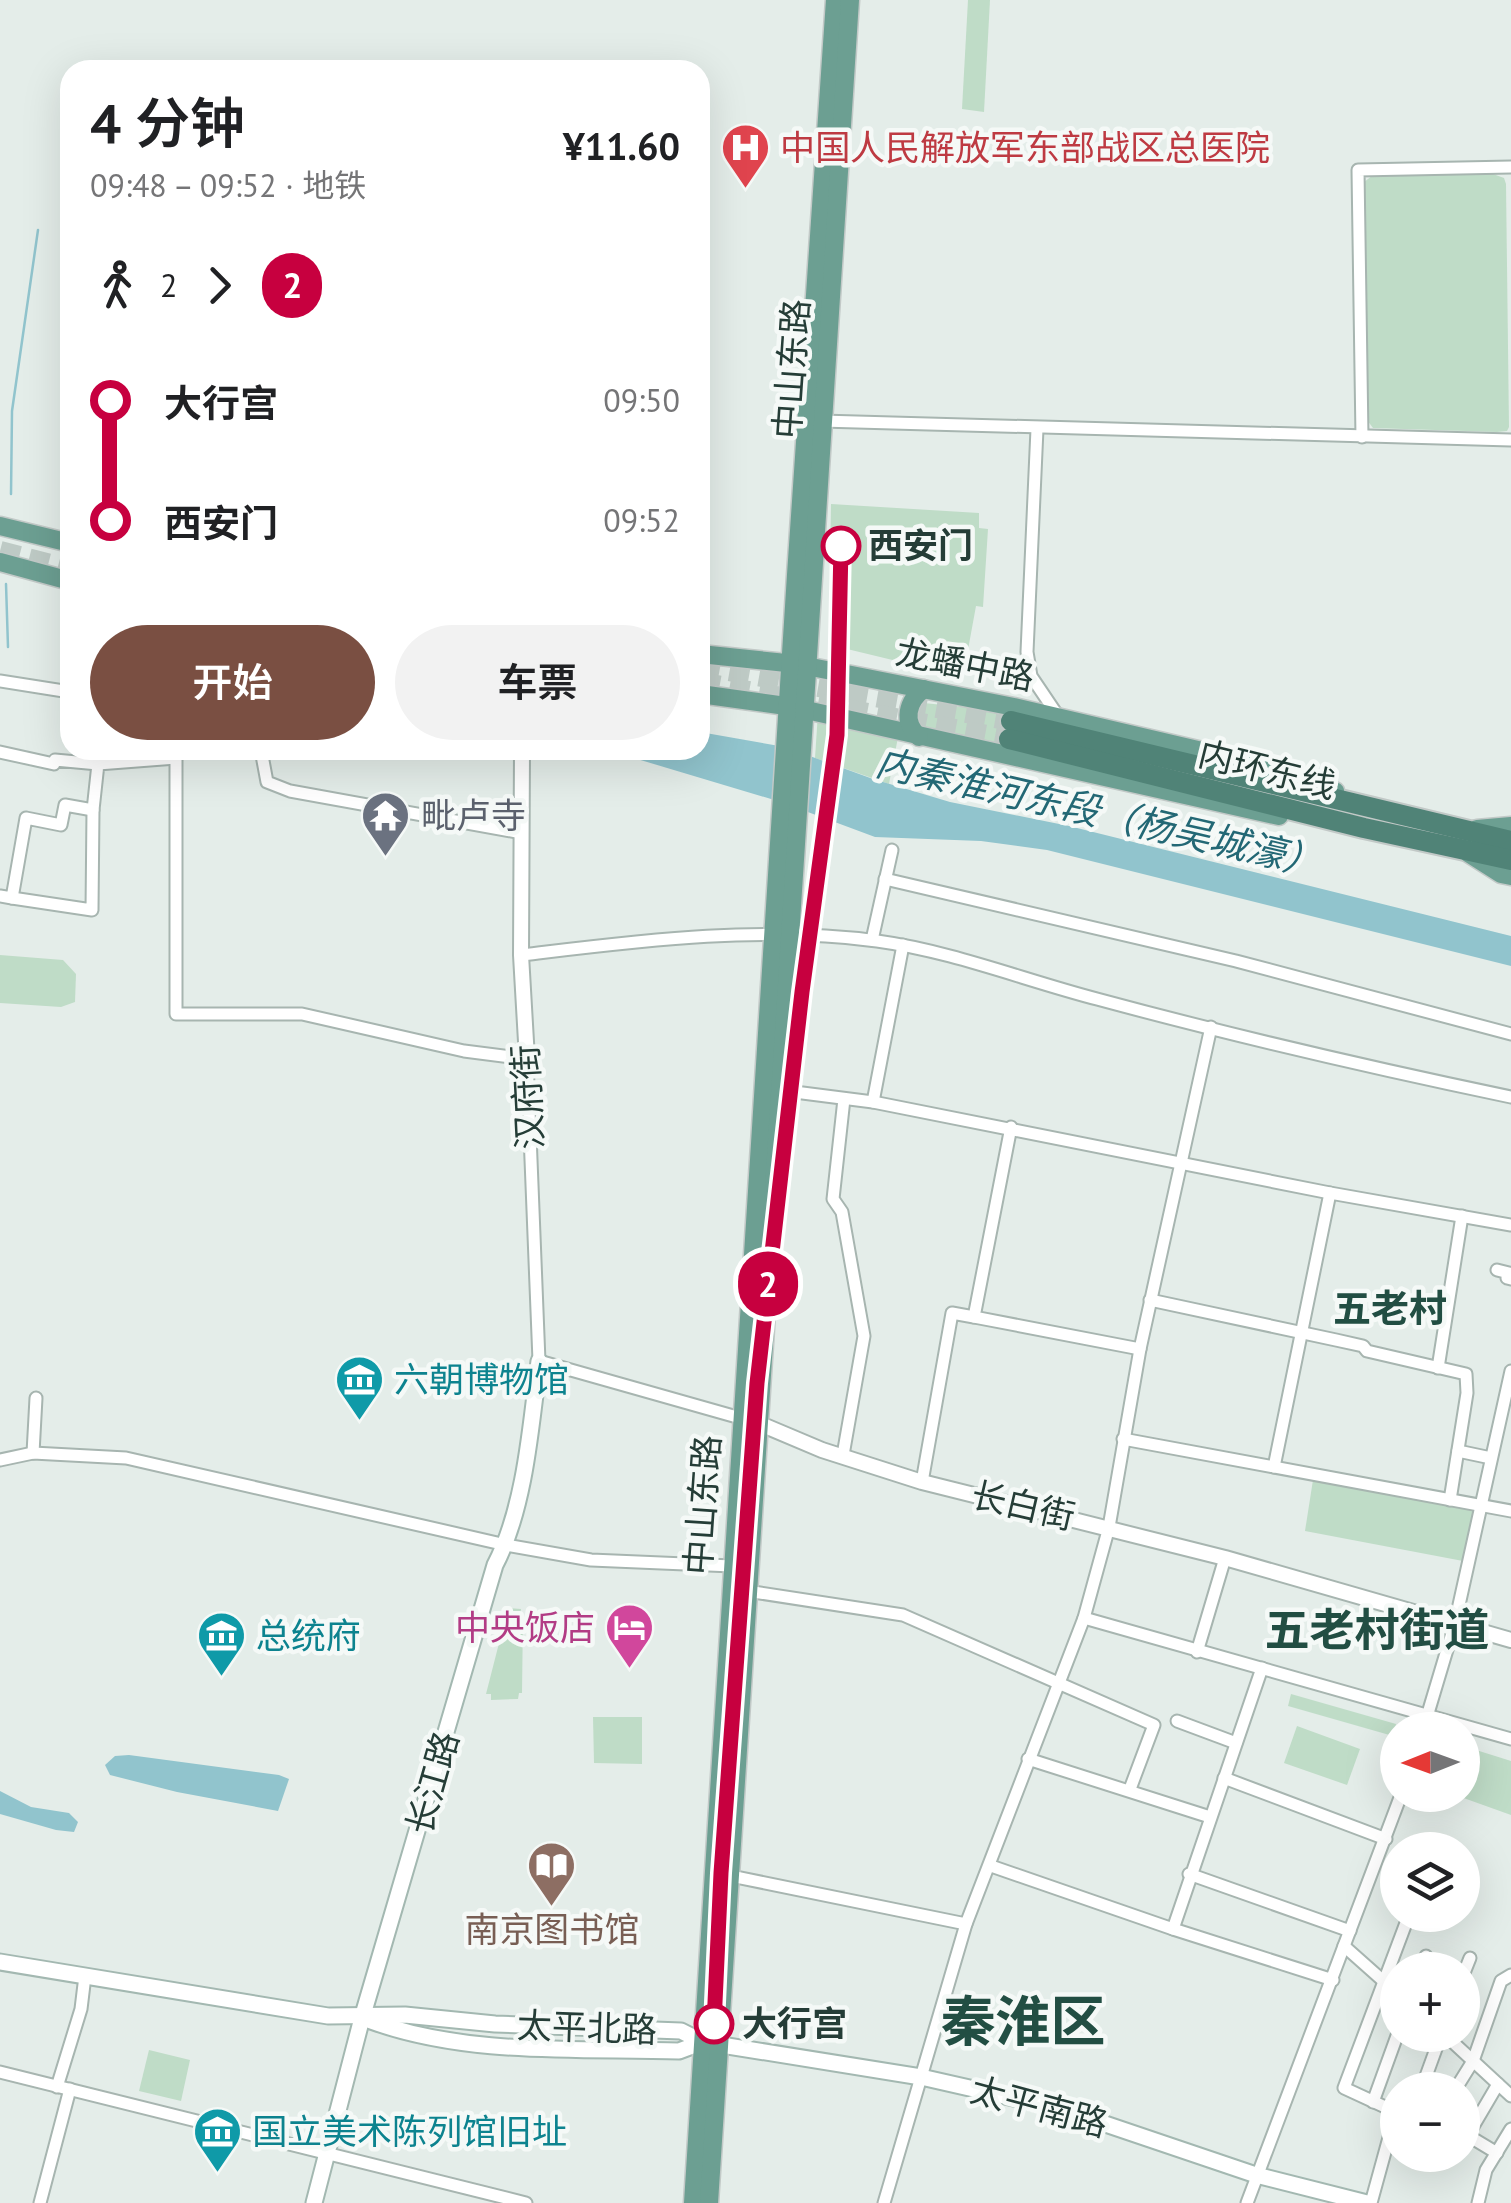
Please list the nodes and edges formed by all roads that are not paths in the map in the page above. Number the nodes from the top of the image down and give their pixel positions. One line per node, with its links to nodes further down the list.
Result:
1 (835, 0): 13 (main road, 中山东路)
2 (850, 0): 4 (main road, 中山东路)
3 (1511, 167): 6 (street)
4 (821, 421): 5 (street); 13 (main road, 中山东路)
5 (1037, 429): 6 (street); 19 (street)
6 (1362, 436): 7 (street)
7 (1511, 440)
8 (0, 526): 9 (main road)
9 (60, 541)
10 (0, 562): 11 (main road)
11 (60, 578)
12 (710, 655): 13 (main road, 龙蟠中路)
13 (797, 665): 15 (main road, 龙蟠中路); 18 (main road, 中山东路)
14 (0, 681): 16 (street)
15 (924, 689): 19 (main road, 龙蟠中路); 20 (main road)
16 (60, 690)
17 (710, 695): 18 (main road)
18 (794, 708): 20 (main road); 38 (main road, 中山东路)
19 (1058, 717): 28 (main road, 龙蟠中路)
20 (918, 737): 30 (main road)
21 (0, 752): 26 (street)
22 (129, 760): 26 (street)
23 (176, 760): 44 (street)
24 (263, 760): 31 (street)
25 (522, 760): 31 (street, 汉府街)
26 (98, 764): 27 (street)
27 (93, 810): 37 (street); 37 (street)
28 (1388, 811): 30 (highway, 内环东线); 32 (highway, 内环东线)
29 (1511, 826): 32 (main road)
30 (1364, 828): 32 (highway, 内环东线)
31 (522, 833): 41 (street, 汉府街)
32 (1461, 838): 33 (highway, 内环东线); 35 (highway, 内环东线)
33 (1511, 841)
34 (892, 850): 36 (street)
35 (1508, 870)
36 (885, 879): 39 (street); 43 (street)
37 (6, 897)
38 (781, 934): 39 (street); 41 (street); 45 (main road, 中山东路); 64 (main road, 中山东路)
39 (872, 940): 40 (street)
40 (903, 945): 42 (street); 48 (street)
41 (521, 955): 44 (street, 汉府街)
42 (1210, 1028): 46 (street); 50 (street)
43 (1511, 1034)
44 (527, 1058): 60 (street, 汉府街)
45 (779, 1090): 47 (street); 64 (main road, 中山东路)
46 (1511, 1097)
47 (844, 1099): 48 (street); 68 (street)
48 (873, 1102): 49 (street)
49 (1011, 1127): 50 (street); 57 (street)
50 (1179, 1164): 51 (street); 56 (street)
51 (1330, 1193): 52 (street); 58 (street)
52 (1462, 1216): 53 (street); 61 (street)
53 (1511, 1225)
54 (1497, 1270): 55 (street)
55 (1511, 1279)
56 (1150, 1300): 58 (street); 59 (street)
57 (974, 1316): 59 (street); 72 (street)
58 (1300, 1333): 61 (street); 71 (street)
59 (1140, 1349): 65 (street)
60 (539, 1361): 64 (street, 长白街); 77 (main road, 长江路)
61 (1438, 1368): 66 (street)
62 (1511, 1371): 69 (street)
63 (36, 1398): 67 (street)
64 (749, 1420): 68 (street, 长白街); 79 (main road, 中山东路); 80 (main road, 中山东路)
65 (1123, 1440): 71 (street); 76 (street)
66 (1458, 1451): 69 (street); 73 (street)
67 (33, 1452): 70 (street); 77 (street)
68 (843, 1455): 72 (street, 长白街)
69 (1492, 1458): 74 (street)
70 (0, 1460)
71 (1274, 1467): 73 (street)
72 (922, 1482): 76 (street, 长白街)
73 (1450, 1500): 74 (street)
74 (1482, 1506): 75 (street); 82 (street)
75 (1511, 1511)
76 (1109, 1527): 78 (street, 长白街); 81 (street)
77 (506, 1545): 79 (street); 112 (main road, 长江路)
78 (1225, 1558): 82 (street, 长白街); 84 (street)
79 (732, 1566): 100 (main road, 中山东路)
80 (747, 1591): 86 (street); 100 (main road, 中山东路)
81 (1084, 1618): 84 (street); 86 (street)
82 (1455, 1623): 83 (street, 长白街); 88 (street)
83 (1511, 1640)
84 (1197, 1652): 85 (street)
85 (1262, 1668): 87 (street); 92 (street)
86 (1057, 1685): 93 (street); 95 (street)
87 (1414, 1712)
88 (1429, 1712)
89 (1177, 1721): 92 (street)
90 (1480, 1730): 91 (street)
91 (1511, 1739)
92 (1236, 1743): 94 (street)
93 (1028, 1759): 95 (street); 99 (street)
94 (1224, 1778): 96 (street); 97 (street)
95 (1130, 1789): 96 (street)
96 (1210, 1817): 101 (street)
97 (1380, 1837)
98 (1380, 1854): 104 (street)
99 (991, 1866): 102 (street); 103 (street)
100 (721, 1874): 102 (street); 113 (main road, 中山东路)
101 (1190, 1874): 103 (street); 104 (street)
102 (966, 1924): 119 (street)
103 (1172, 1929): 110 (street)
104 (1350, 1931): 105 (street)
105 (1344, 1946): 109 (street); 110 (street)
106 (0, 1962): 108 (main road, 太平北路)
107 (1511, 1974): 116 (street)
108 (85, 1976): 112 (main road, 太平北路); 121 (street)
109 (1380, 1979)
110 (1333, 1980): 131 (street)
111 (1380, 1990): 123 (street)
112 (362, 2018): 113 (main road, 太平北路); 128 (main road, 长江路)
113 (711, 2044): 119 (main road, 太平南路); 135 (main road, 中山东路); 136 (main road, 中山东路)
114 (1391, 2052): 123 (street)
115 (1463, 2052): 116 (street)
116 (1473, 2061): 118 (street); 120 (street)
117 (0, 2072): 121 (street)
118 (1466, 2072)
119 (921, 2077): 131 (main road, 太平南路); 137 (street)
120 (1498, 2084): 122 (street); 125 (street)
121 (63, 2088): 128 (street); 132 (street)
122 (1511, 2096)
123 (1373, 2102): 124 (street)
124 (1380, 2105)
125 (1480, 2111)
126 (1511, 2129): 129 (street)
127 (1480, 2142): 129 (street)
128 (327, 2152): 133 (main road, 长江路); 134 (street)
129 (1497, 2153): 140 (street)
130 (1380, 2167): 139 (street)
131 (1256, 2175): 138 (street); 139 (main road, 太平南路)
132 (40, 2203)
133 (314, 2203)
134 (526, 2203)
135 (693, 2203)
136 (709, 2203)
137 (884, 2203)
138 (1247, 2203)
139 (1369, 2203)
140 (1478, 2203)

